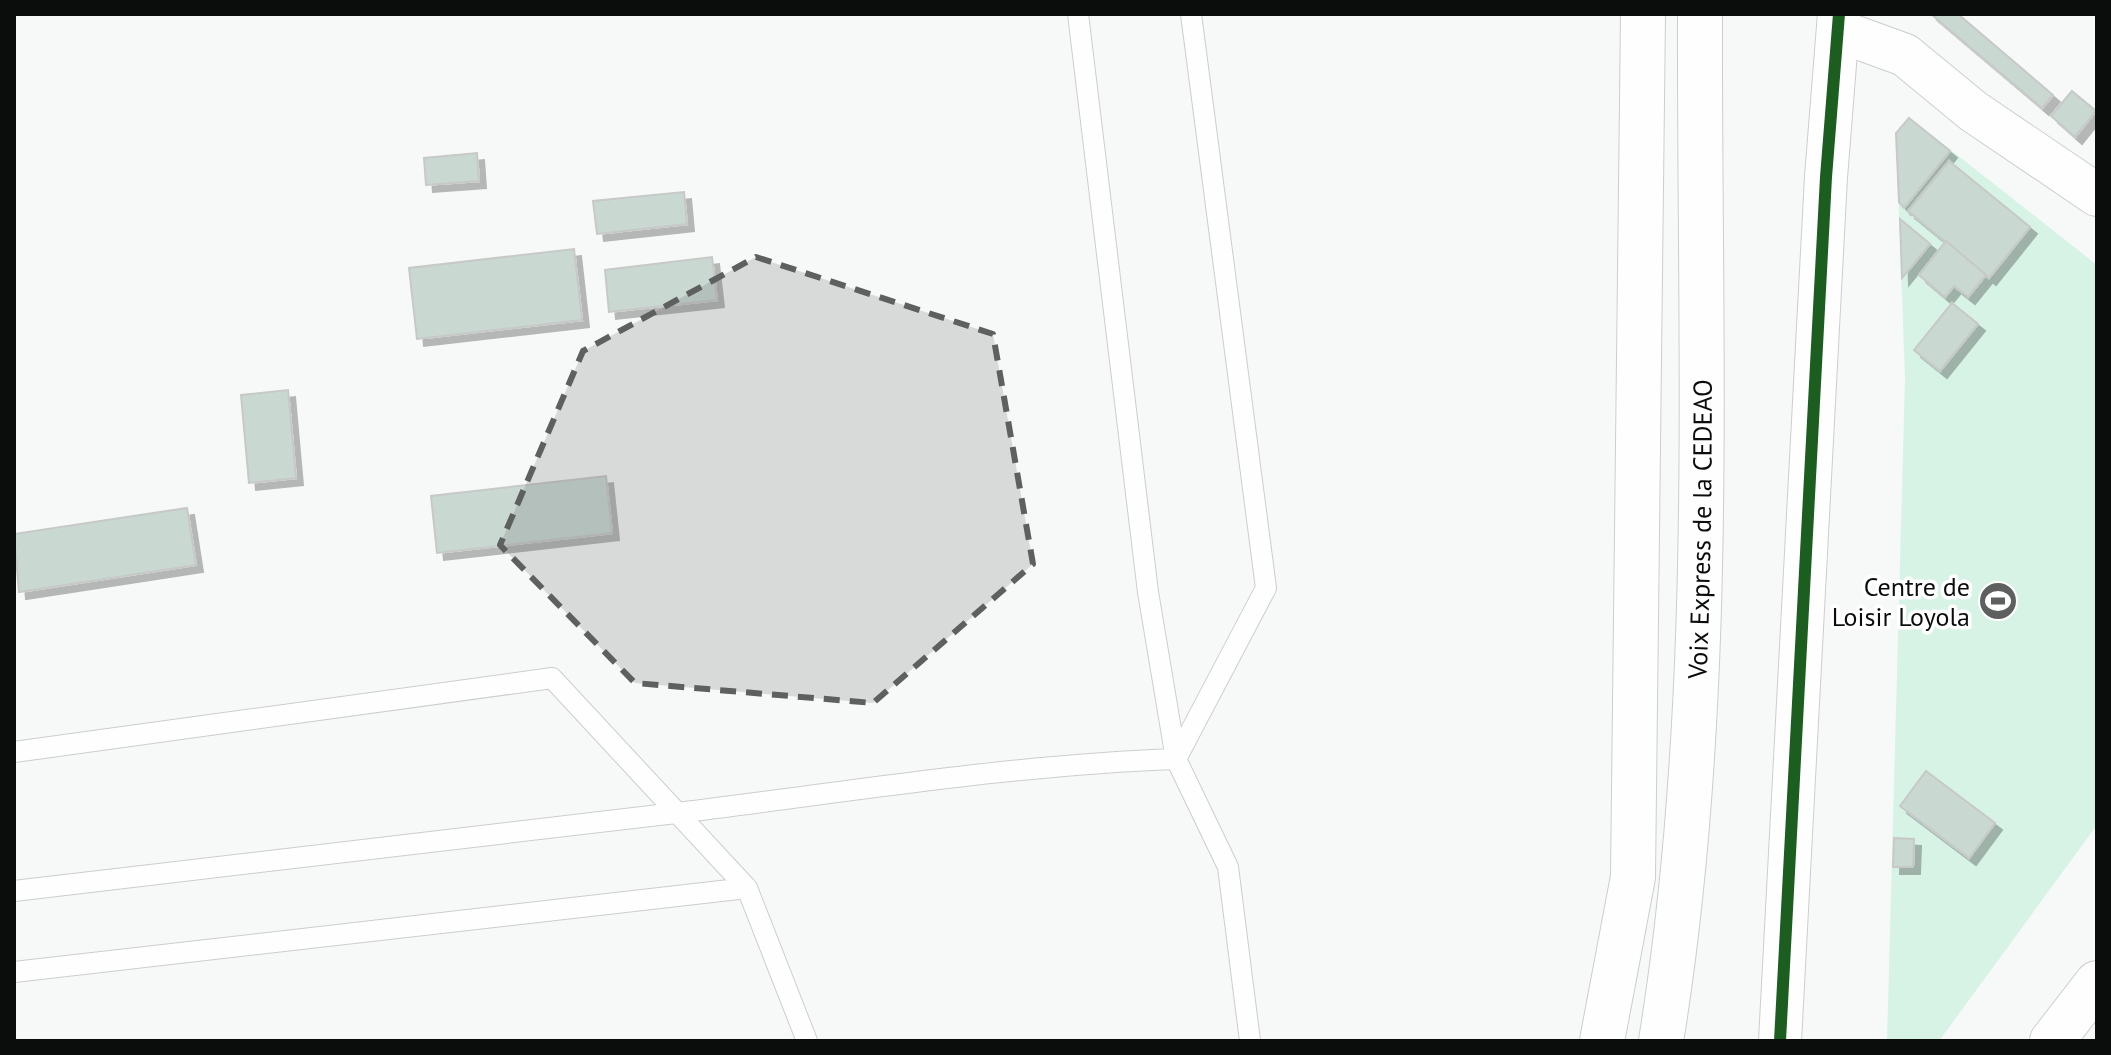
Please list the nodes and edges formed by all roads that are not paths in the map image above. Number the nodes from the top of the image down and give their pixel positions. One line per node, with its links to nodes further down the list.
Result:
1 (1078, 14): 8 (lane)
2 (1191, 14): 8 (lane)
3 (1643, 14): 16 (main road)
4 (1700, 14): 17 (main road, Voix Express de la CEDEAO)
5 (1839, 22): 6 (street); 18 (street)
6 (2094, 187)
7 (14, 752): 9 (lane)
8 (1176, 759): 9 (lane); 15 (lane)
9 (678, 813): 10 (lane); 11 (lane)
10 (747, 888): 12 (lane); 14 (lane)
11 (14, 891)
12 (14, 972)
13 (2097, 983): 19 (main road)
14 (807, 1041)
15 (1250, 1041)
16 (1602, 1041)
17 (1661, 1041)
18 (1780, 1041)
19 (2052, 1041)

